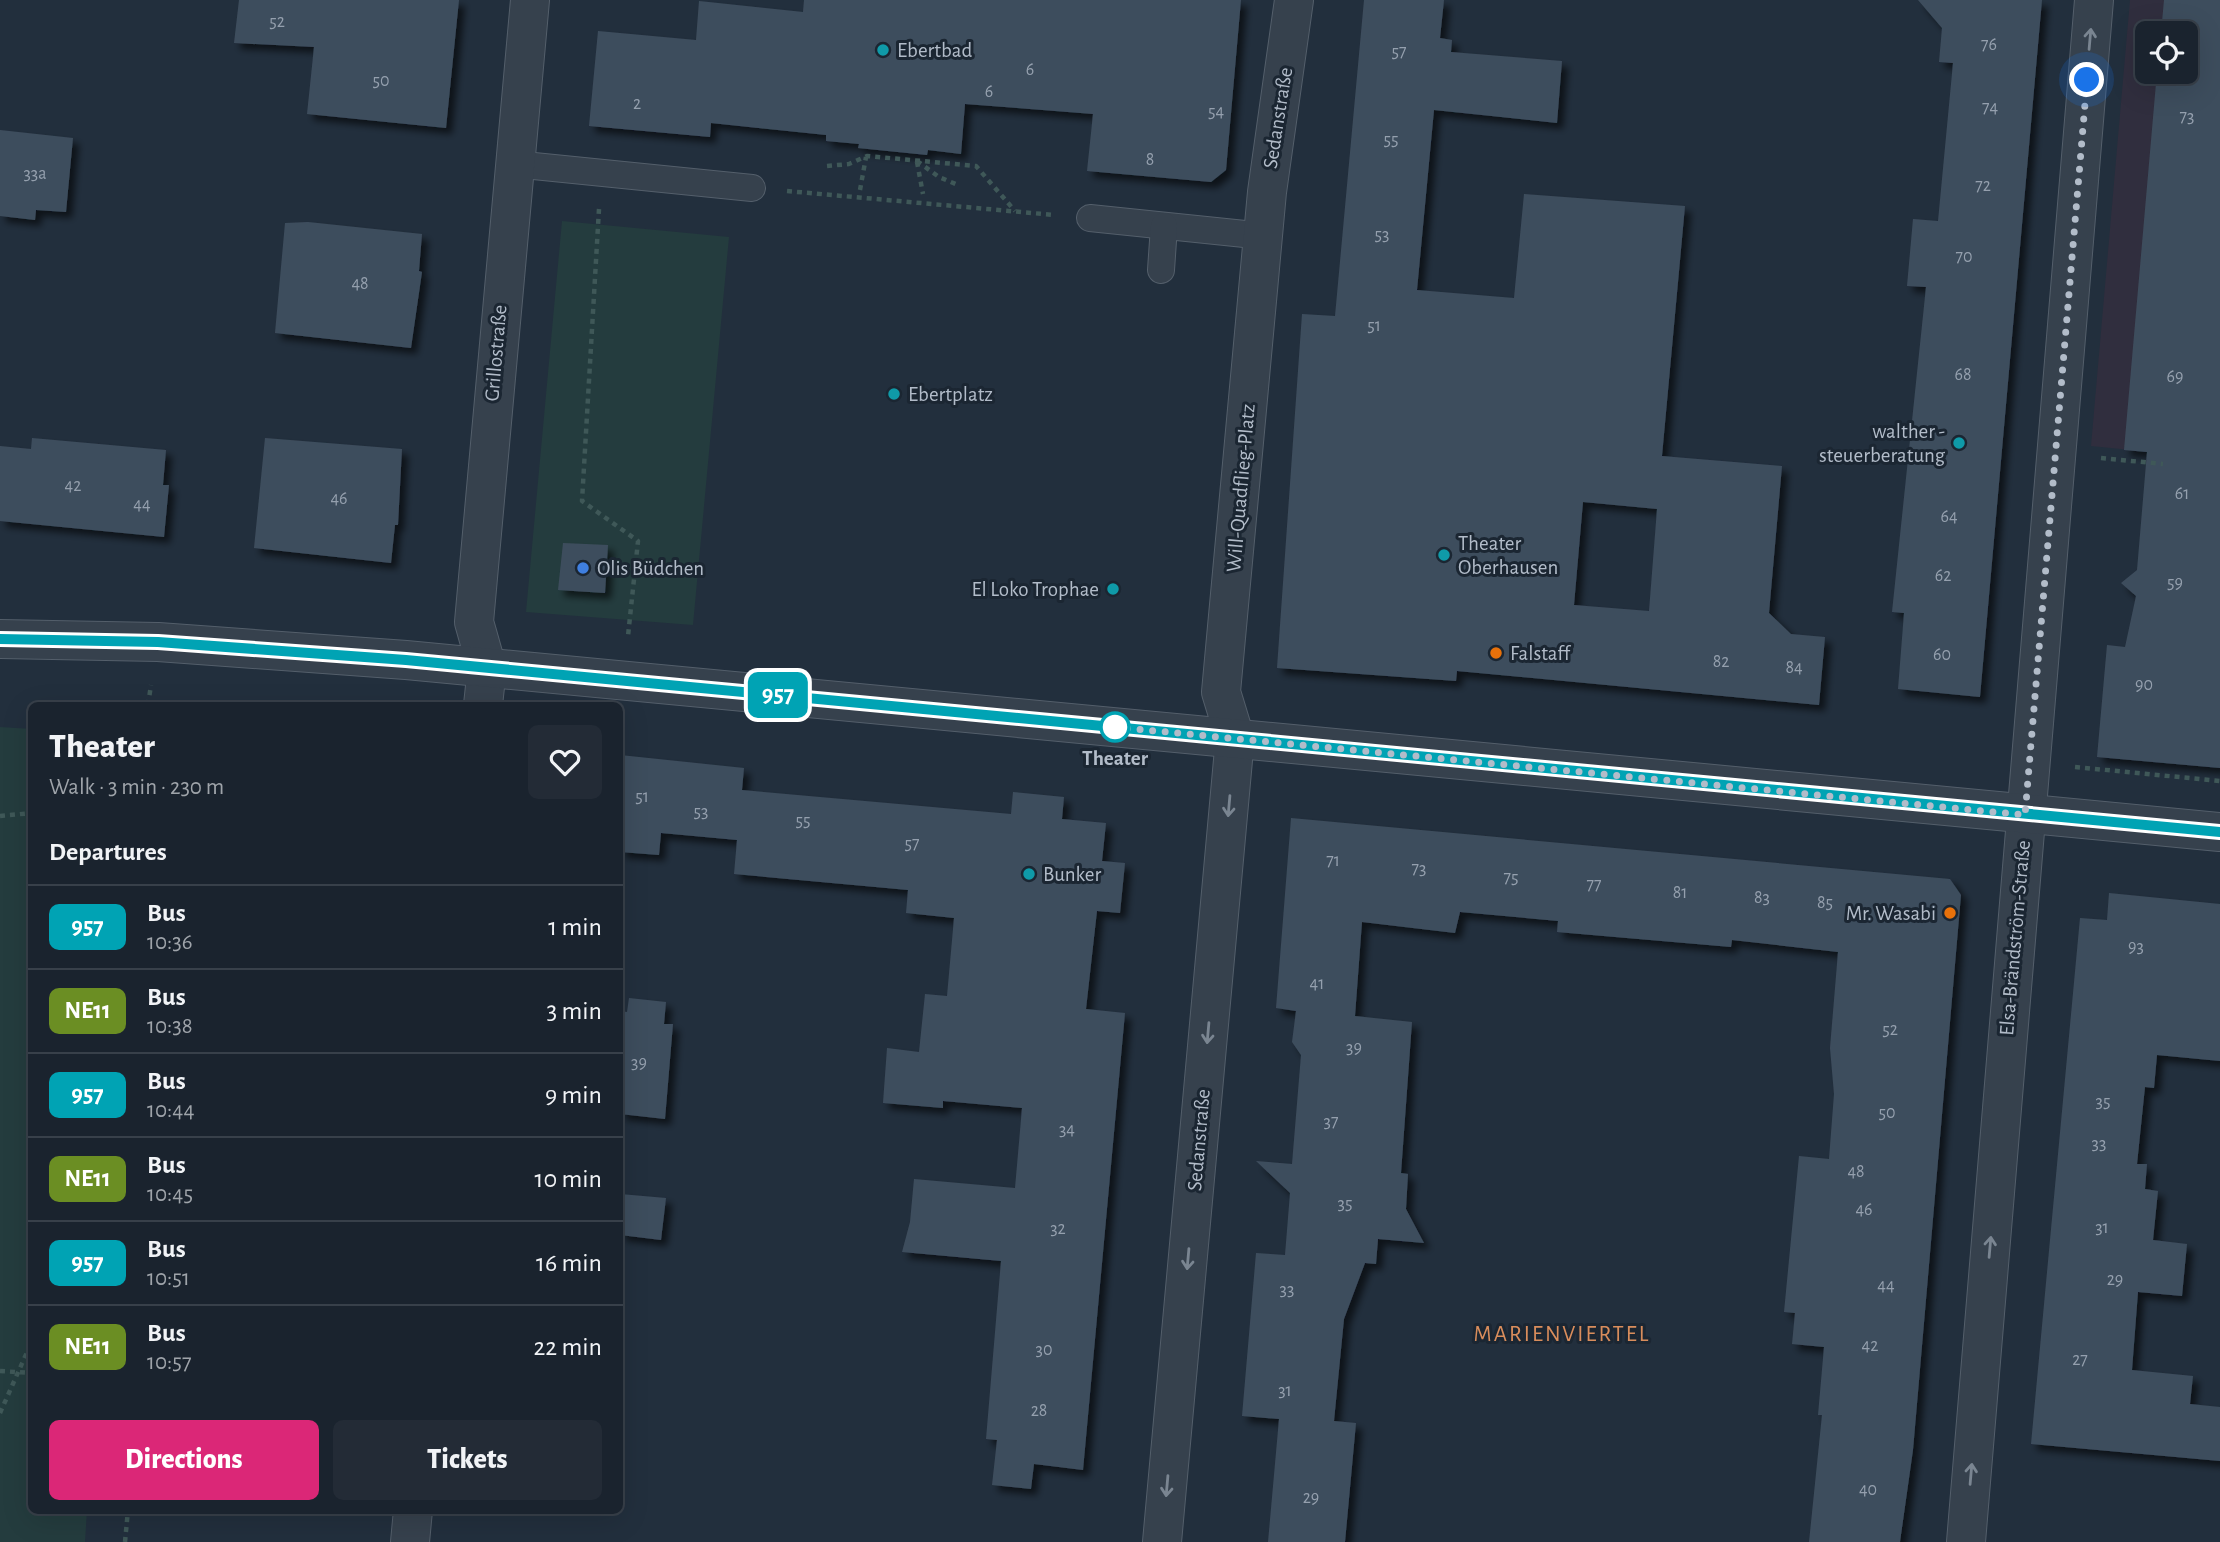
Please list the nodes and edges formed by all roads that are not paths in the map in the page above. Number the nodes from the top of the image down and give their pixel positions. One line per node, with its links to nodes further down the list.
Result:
1 (530, 0): 4 (street, Grillostraße)
2 (1294, 0): 8 (street, Sedanstraße)
3 (2094, 0): 14 (street, Elsa-Brändström-Straße, one-way to 3)
4 (514, 164): 5 (lane); 11 (street, Grillostraße)
5 (752, 188)
6 (1090, 218): 7 (lane)
7 (1164, 226): 8 (lane); 9 (lane)
8 (1264, 236): 13 (street, Will-Quadflieg-Platz)
9 (1161, 270)
10 (0, 639): 11 (street)
11 (487, 668): 12 (street, Grillostraße); 13 (street)
12 (483, 702)
13 (1235, 738): 14 (street); 18 (street, Sedanstraße, one-way to 18)
14 (2025, 815): 15 (street); 19 (street, Elsa-Brändström-Straße, one-way to 14)
15 (2220, 832)
16 (413, 1514): 17 (street)
17 (411, 1542)
18 (1162, 1542)
19 (1966, 1542)

